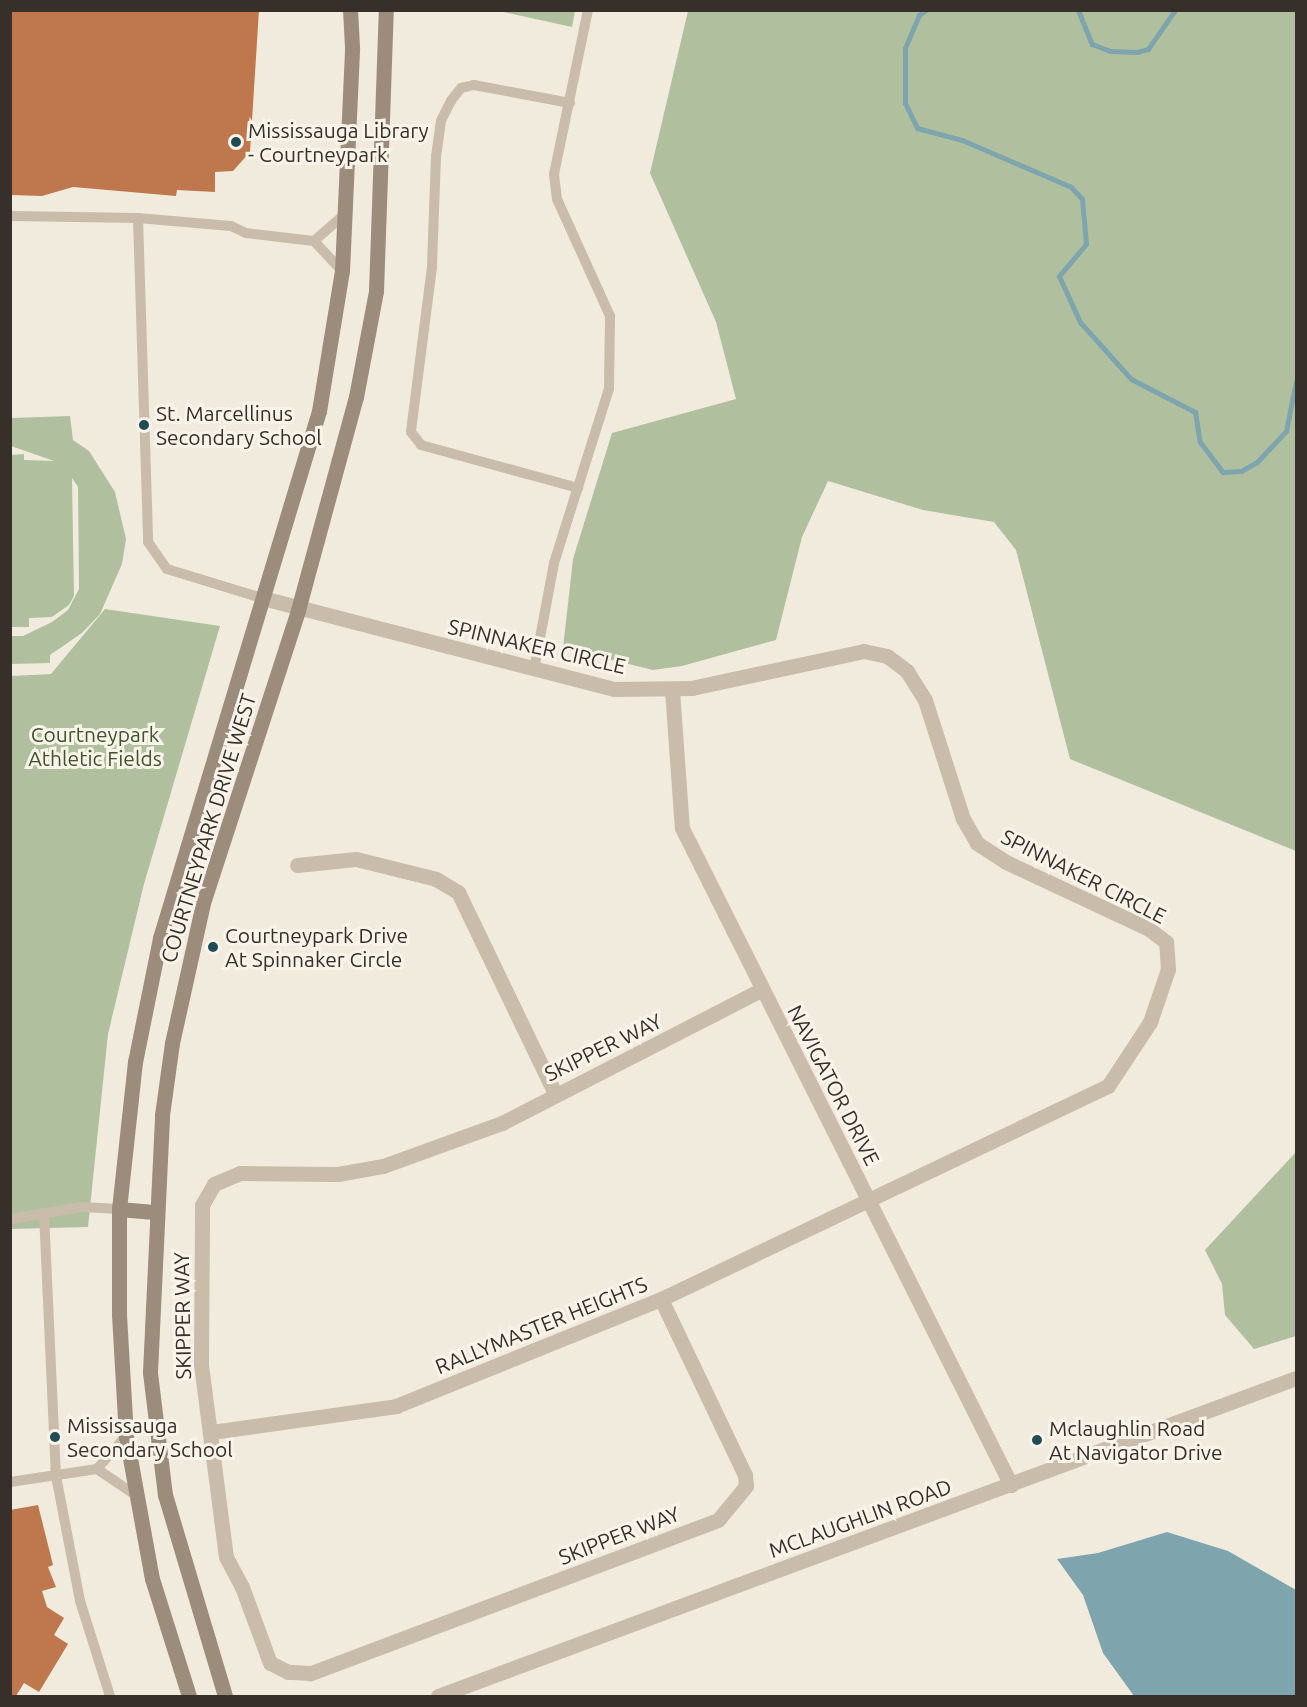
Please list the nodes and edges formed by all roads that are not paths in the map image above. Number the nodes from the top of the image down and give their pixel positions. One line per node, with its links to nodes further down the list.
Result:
1 (350, 10): 5 (main road, COURTNEYPARK DRIVE WEST)
2 (386, 10): 12 (main road, COURTNEYPARK DRIVE WEST)
3 (588, 10): 4 (lane)
4 (570, 103): 10 (lane); 10 (lane)
5 (346, 214): 8 (lane); 9 (main road, COURTNEYPARK DRIVE WEST)
6 (10, 216): 7 (lane)
7 (138, 218): 8 (lane); 11 (lane)
8 (314, 241): 9 (lane)
9 (342, 271): 11 (main road, COURTNEYPARK DRIVE WEST)
10 (578, 488): 13 (lane)
11 (265, 599): 12 (street, SPINNAKER CIRCLE); 19 (main road, COURTNEYPARK DRIVE WEST)
12 (298, 610): 13 (street, SPINNAKER CIRCLE); 20 (main road, COURTNEYPARK DRIVE WEST)
13 (534, 670): 14 (street, SPINNAKER CIRCLE)
14 (672, 690): 16 (street, NAVIGATOR DRIVE); 18 (street, SPINNAKER CIRCLE)
15 (297, 865): 17 (street)
16 (762, 990): 17 (street, SKIPPER WAY); 18 (street, NAVIGATOR DRIVE)
17 (555, 1094): 25 (street, SKIPPER WAY)
18 (868, 1198): 23 (street, RALLYMASTER HEIGHTS); 30 (street, NAVIGATOR DRIVE)
19 (120, 1209): 20 (main road); 21 (lane); 26 (main road, COURTNEYPARK DRIVE WEST)
20 (154, 1212): 34 (main road, COURTNEYPARK DRIVE WEST)
21 (44, 1213): 22 (lane); 28 (lane)
22 (10, 1219)
23 (661, 1299): 25 (street, RALLYMASTER HEIGHTS); 25 (street, SKIPPER WAY)
24 (1296, 1378): 30 (street, MCLAUGHLIN ROAD)
25 (212, 1432)
26 (126, 1436): 27 (lane); 31 (main road, COURTNEYPARK DRIVE WEST)
27 (97, 1469): 28 (lane); 31 (lane)
28 (56, 1476): 29 (lane); 32 (lane)
29 (10, 1482)
30 (1011, 1485): 35 (street, MCLAUGHLIN ROAD)
31 (137, 1496): 33 (main road, COURTNEYPARK DRIVE WEST)
32 (110, 1696)
33 (189, 1696)
34 (225, 1696)
35 (438, 1696)

